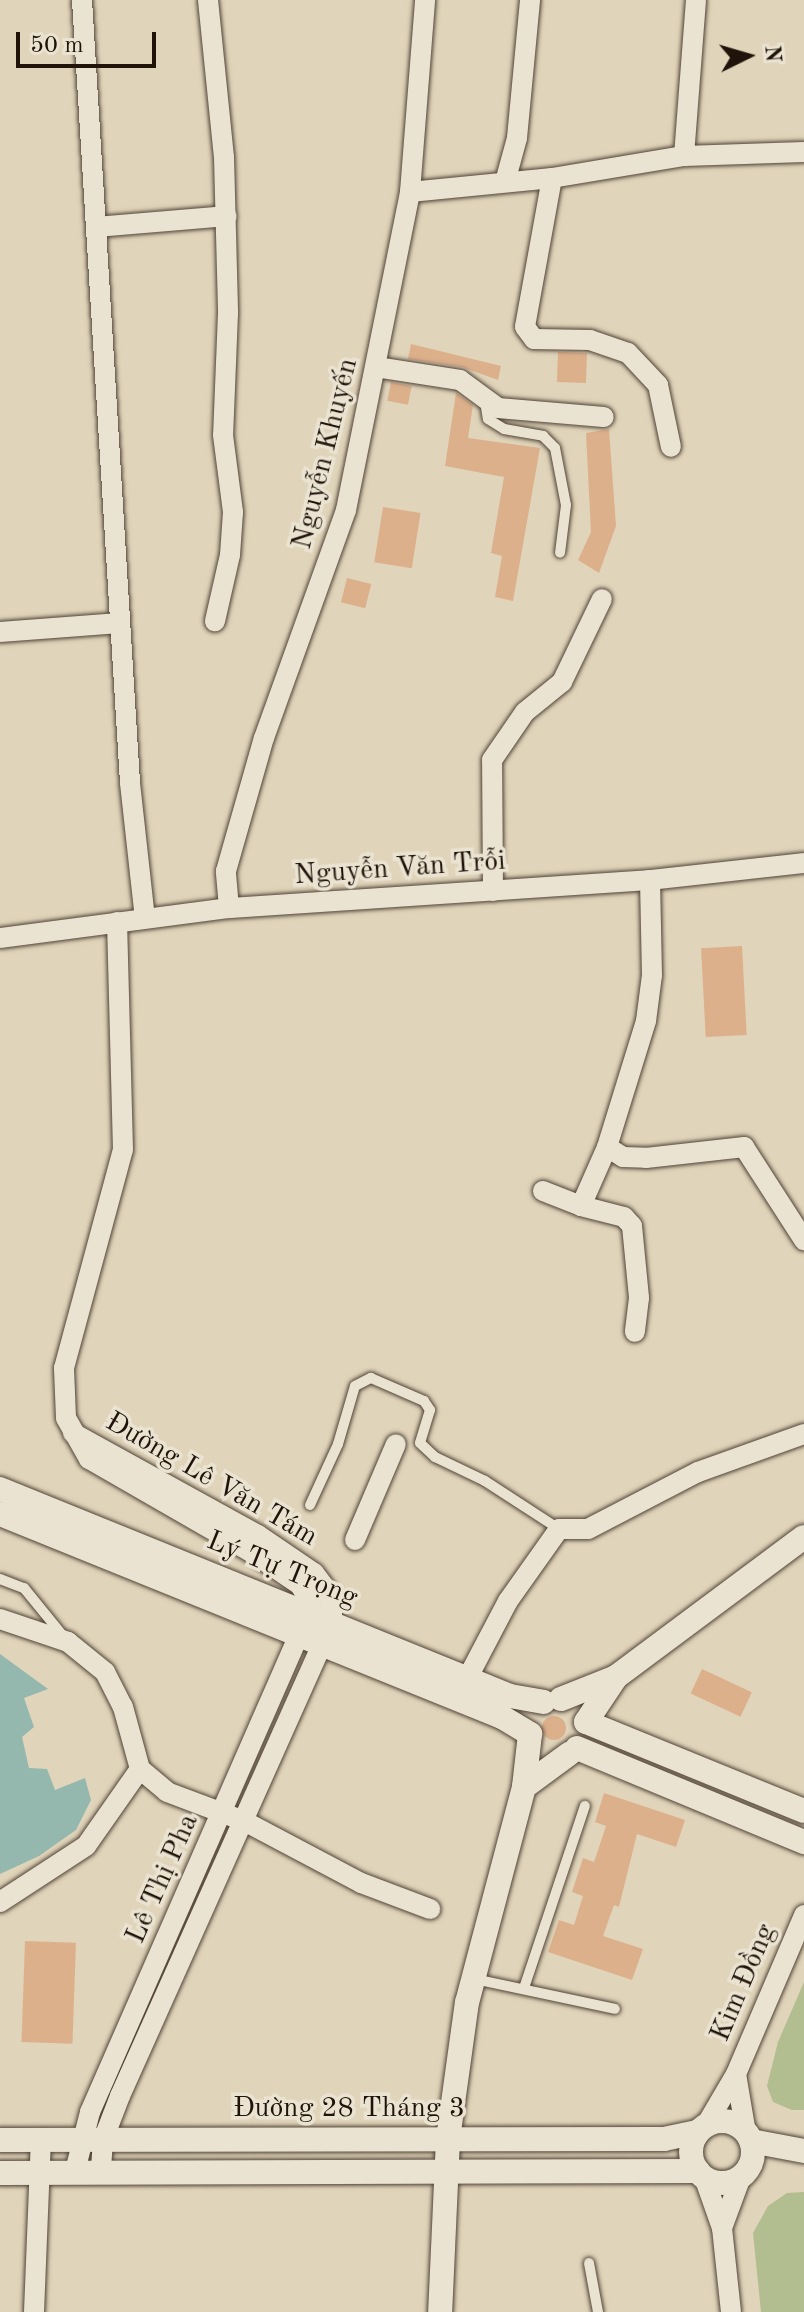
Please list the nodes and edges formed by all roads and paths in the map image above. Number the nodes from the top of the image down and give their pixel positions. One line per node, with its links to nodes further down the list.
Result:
1 (82, 0): 12 (street)
2 (208, 0): 11 (street)
3 (425, 0): 10 (street, Nguyễn Khuyến)
4 (530, 0): 9 (street)
5 (696, 0): 7 (street)
6 (804, 152): 7 (street)
7 (684, 156): 8 (street)
8 (552, 178): 9 (street); 16 (street)
9 (505, 182): 10 (street)
10 (410, 192): 13 (street, Nguyễn Khuyến)
11 (227, 216): 12 (street); 19 (street)
12 (97, 227): 20 (street)
13 (376, 367): 14 (street); 25 (street, Nguyễn Khuyến)
14 (485, 401): 15 (street); 17 (lane)
15 (604, 417)
16 (671, 447)
17 (560, 553)
18 (602, 599): 24 (street)
19 (215, 621)
20 (120, 623): 21 (street); 26 (street)
21 (0, 632)
22 (804, 863): 23 (street, Nguyễn Văn Trỗi)
23 (650, 880): 24 (street, Nguyễn Văn Trỗi); 29 (street)
24 (493, 891): 25 (street, Nguyễn Văn Trỗi)
25 (229, 908): 26 (street, Nguyễn Văn Trỗi)
26 (145, 918): 27 (street, Nguyễn Văn Trỗi)
27 (117, 922): 28 (street, Nguyễn Văn Trỗi); 44 (street, Đường Lê Văn Tám)
28 (0, 938)
29 (607, 1147): 31 (street); 32 (street)
30 (543, 1191): 31 (street)
31 (581, 1206): 33 (street)
32 (804, 1240)
33 (635, 1332)
34 (804, 1434): 39 (street)
35 (396, 1444): 41 (street)
36 (0, 1489): 44 (street, Lý Tự Trọng)
37 (310, 1505): 39 (lane)
38 (0, 1514): 44 (street, Lý Tự Trọng)
39 (559, 1529): 47 (street)
40 (804, 1537): 46 (street)
41 (355, 1540)
42 (0, 1579): 45 (lane)
43 (0, 1619): 45 (street)
44 (317, 1629): 47 (street, Lý Tự Trọng); 50 (street, Lý Tự Trọng); 56 (street, Lê Thị Pha); 57 (street)
45 (68, 1642): 52 (street)
46 (616, 1677): 48 (street); 49 (street)
47 (467, 1679): 48 (street, Lý Tự Trọng)
48 (552, 1701): 49 (street); 50 (street)
49 (586, 1722): 51 (street); 55 (street)
50 (530, 1734): 51 (street); 53 (street)
51 (573, 1751): 53 (street); 58 (street)
52 (140, 1769): 56 (street); 59 (street)
53 (524, 1787): 62 (street)
54 (585, 1806): 63 (lane)
55 (804, 1811)
56 (223, 1814): 57 (street); 70 (street, Lê Thị Pha)
57 (244, 1821): 60 (street); 70 (street)
58 (804, 1842)
59 (0, 1902)
60 (430, 1909)
61 (804, 1915): 65 (street, Kim Đồng)
62 (472, 1978): 63 (lane); 68 (street)
63 (524, 1988): 64 (lane)
64 (615, 2009)
65 (736, 2074): 66 (street, Kim Đồng); 72 (street, Kim Đồng)
66 (702, 2129): 68 (street, Đường 28 Tháng 3); 72 (street); 78 (street)
67 (41, 2139): 69 (street, Đường 28 Tháng 3); 70 (street, Đường 28 Tháng 3); 76 (street)
68 (448, 2139): 70 (street, Đường 28 Tháng 3); 73 (street)
69 (0, 2140)
70 (91, 2140): 74 (street); 75 (street, Lê Thị Pha)
71 (797, 2151): 72 (street)
72 (747, 2153): 78 (street); 79 (street)
73 (446, 2168): 74 (street); 78 (street); 82 (street)
74 (101, 2170): 75 (street)
75 (75, 2171): 76 (street)
76 (41, 2172): 77 (street); 81 (street)
77 (0, 2173)
78 (701, 2174): 79 (street)
79 (722, 2228): 84 (street)
80 (589, 2263): 83 (lane)
81 (34, 2312)
82 (440, 2312)
83 (598, 2312)
84 (731, 2312)

